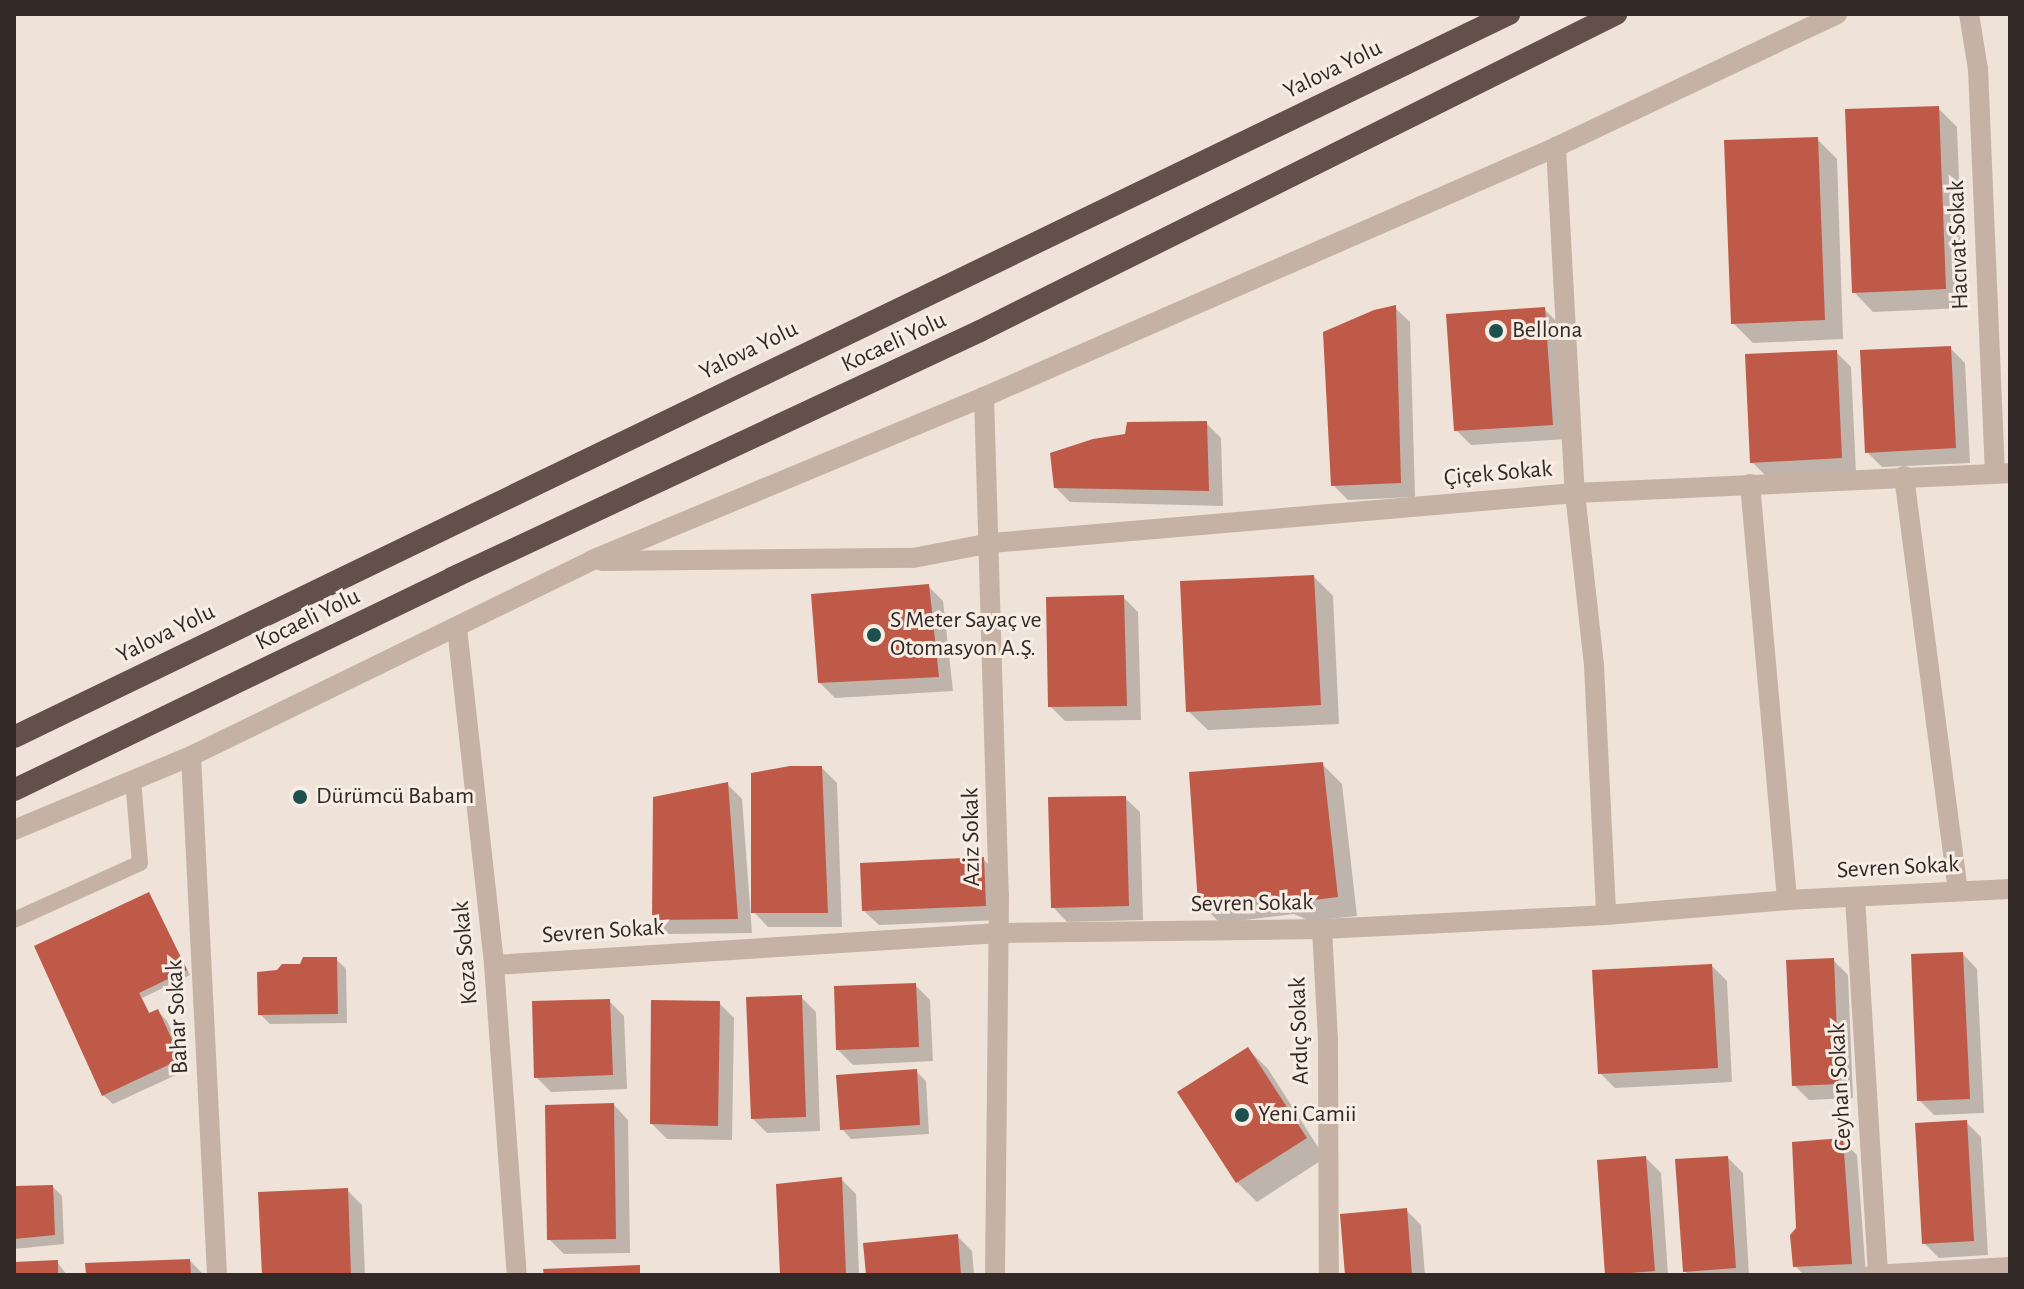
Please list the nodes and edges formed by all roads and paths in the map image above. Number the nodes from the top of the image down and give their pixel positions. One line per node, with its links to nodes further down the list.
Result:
1 (1509, 14): 14 (highway, Yalova Yolu)
2 (1616, 14): 17 (highway, Kocaeli̇ Yolu)
3 (1837, 14): 5 (street)
4 (1969, 14): 7 (street, Hacıvat Sokak)
5 (1556, 147): 6 (street); 10 (street)
6 (984, 397): 11 (street, Aziz Sokak); 12 (street)
7 (2003, 474): 8 (street, Çiçek Sokak)
8 (1904, 476): 9 (street, Çiçek Sokak); 20 (street)
9 (1750, 484): 10 (street, Çiçek Sokak); 22 (street)
10 (1575, 493): 11 (street, Çiçek Sokak); 23 (street)
11 (991, 543): 12 (street, Çiçek Sokak); 26 (street, Aziz Sokak)
12 (592, 560): 13 (street)
13 (457, 628): 15 (street); 27 (street, Koza Sokak)
14 (14, 737)
15 (191, 756): 16 (street); 29 (street, Bahar Sokak)
16 (133, 780): 18 (street); 24 (lane)
17 (14, 790)
18 (14, 830)
19 (2010, 889): 20 (street, Sevren Sokak)
20 (1958, 890): 21 (street, Sevren Sokak)
21 (1855, 897): 22 (street, Sevren Sokak); 33 (street, Ceyhan Sokak)
22 (1787, 900): 23 (street, Sevren Sokak)
23 (1606, 915): 25 (street, Sevren Sokak)
24 (14, 920)
25 (1322, 929): 26 (street, Sevren Sokak); 32 (street, Ardıç Sokak)
26 (1000, 933): 27 (street, Sevren Sokak); 31 (street, Aziz Sokak)
27 (494, 965): 30 (street, Koza Sokak)
28 (2010, 1267): 33 (street)
29 (217, 1275)
30 (517, 1275)
31 (995, 1275)
32 (1329, 1275)
33 (1876, 1275)

